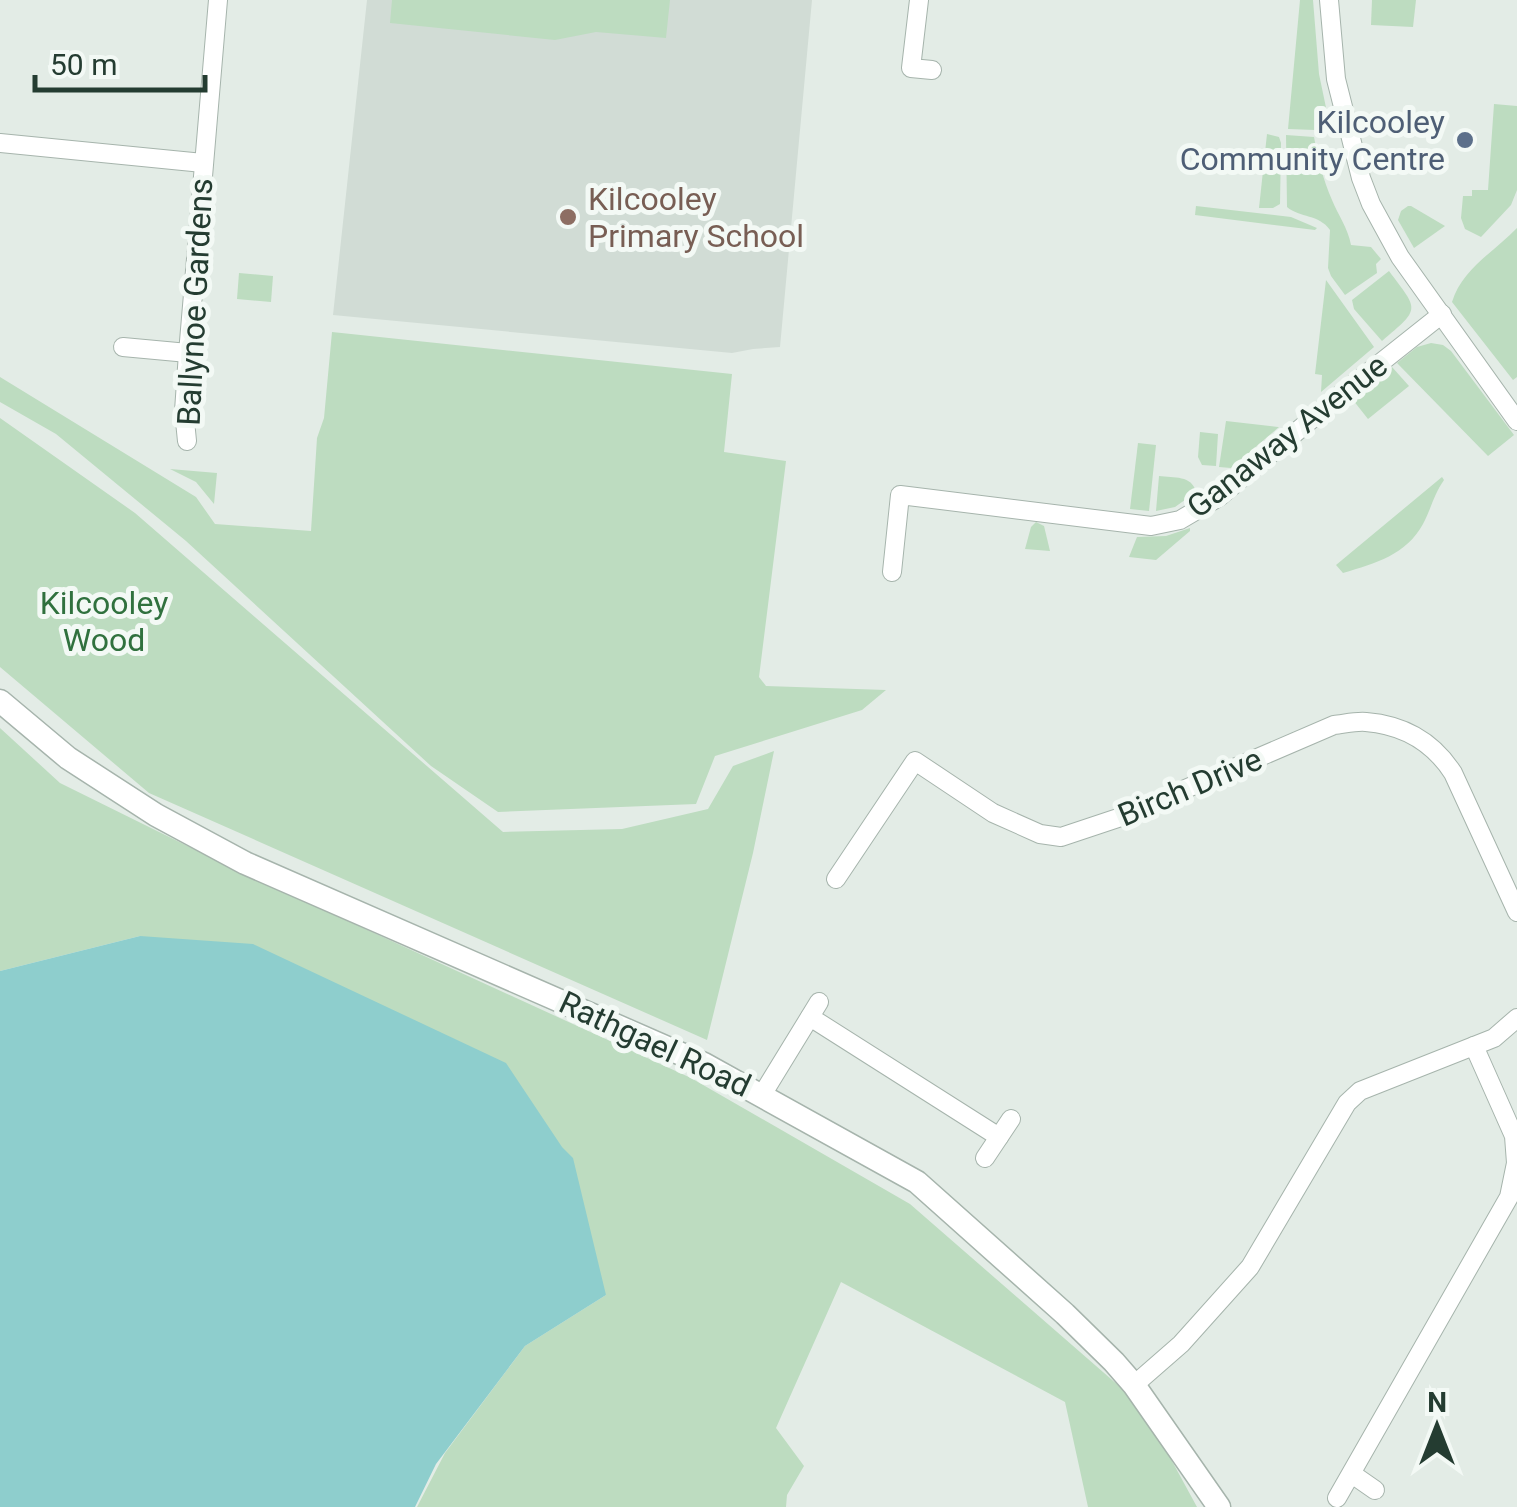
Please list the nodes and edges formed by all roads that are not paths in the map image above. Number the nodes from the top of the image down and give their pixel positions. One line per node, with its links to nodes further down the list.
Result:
1 (218, 0): 6 (street, Ballynoe Gardens)
2 (918, 0): 4 (street)
3 (1328, 0): 7 (street)
4 (932, 70)
5 (0, 143): 6 (street, Ballynoe Gardens)
6 (204, 162): 9 (street, Ballynoe Gardens)
7 (1442, 314): 10 (street); 12 (street, Ganaway Avenue)
8 (123, 347): 9 (street)
9 (188, 354): 11 (street, Ballynoe Gardens)
10 (1517, 421)
11 (187, 442)
12 (892, 572)
13 (0, 701): 18 (street, Rathgael Road)
14 (836, 879): 15 (street, Birch Drive)
15 (1517, 912)
16 (1517, 1018): 17 (street)
17 (1474, 1046): 22 (street); 23 (street)
18 (762, 1095): 20 (street); 22 (street, Rathgael Road)
19 (1011, 1118): 20 (street)
20 (999, 1137): 21 (street)
21 (985, 1158)
22 (1134, 1385): 26 (street, Rathgael Road)
23 (1352, 1474): 24 (street); 25 (street)
24 (1375, 1490)
25 (1336, 1498)
26 (1220, 1507)

